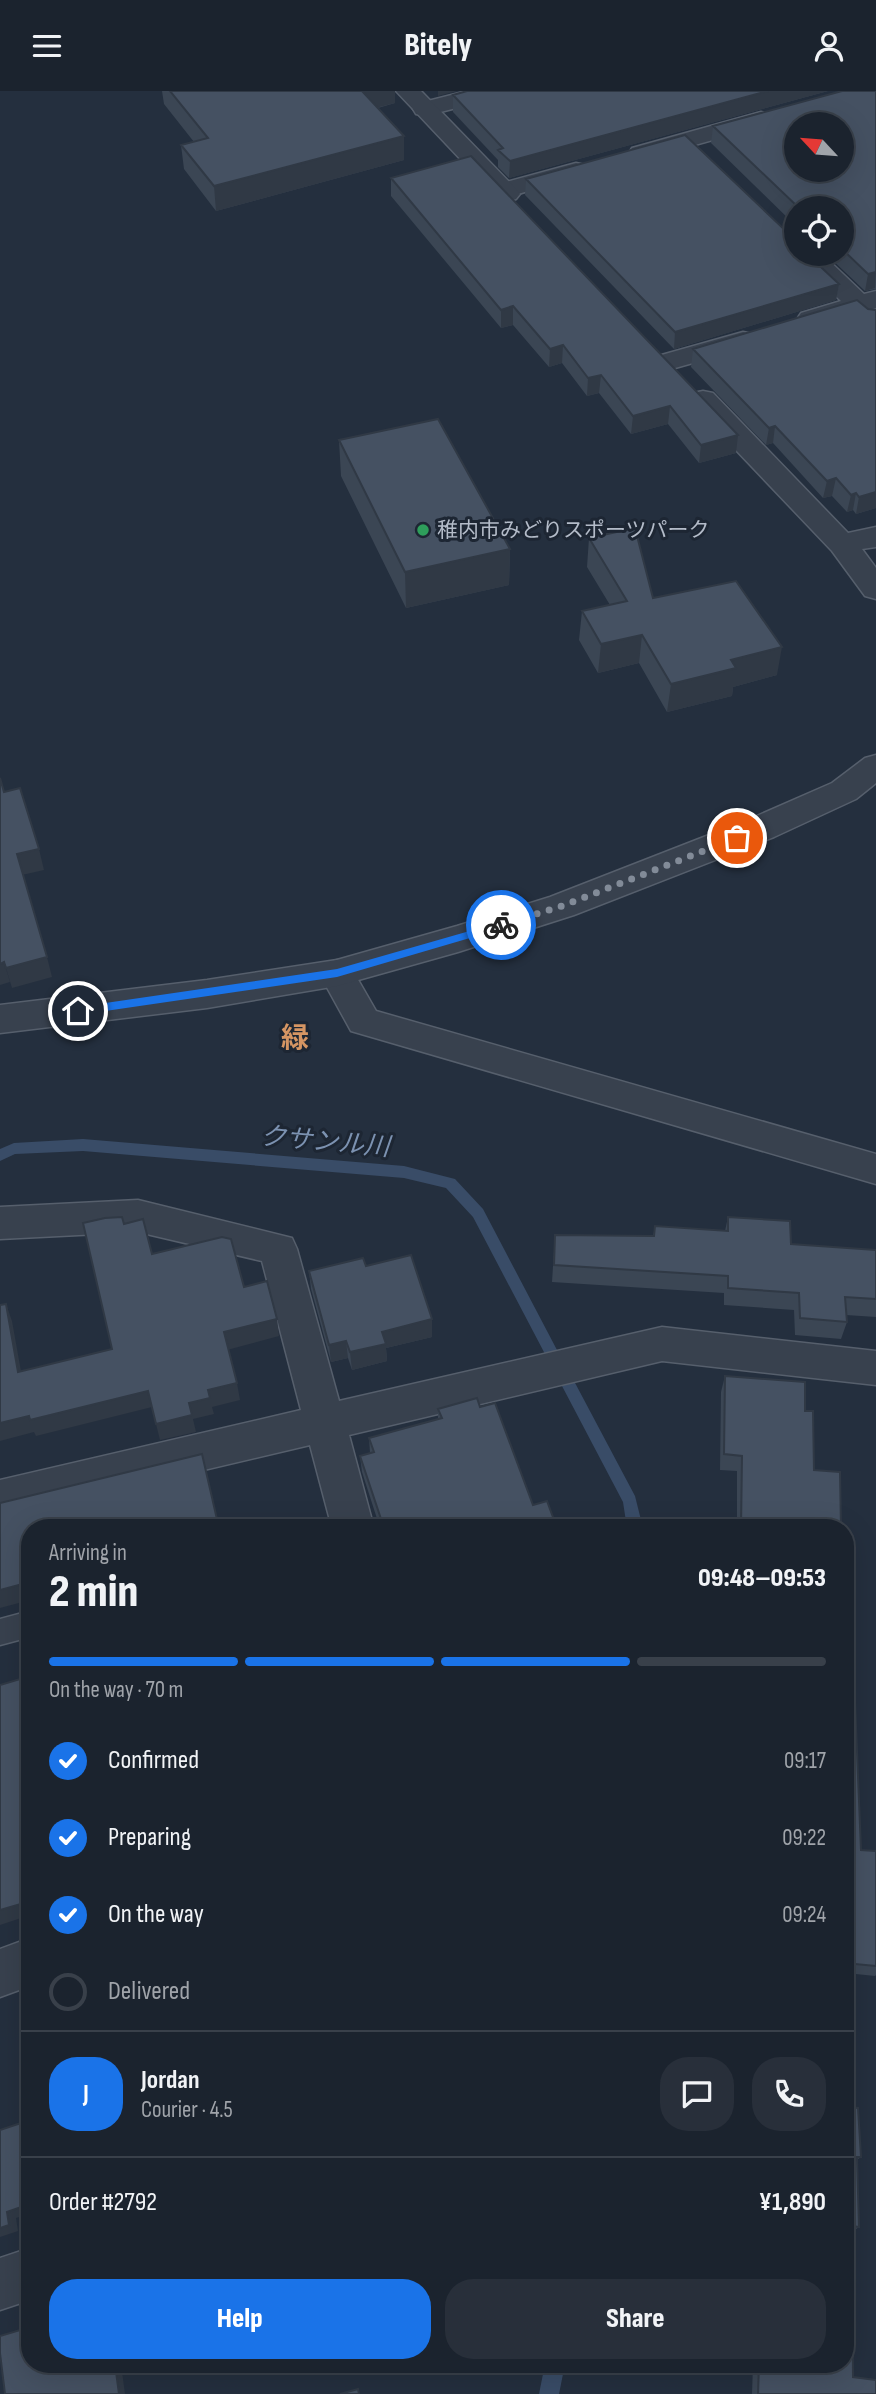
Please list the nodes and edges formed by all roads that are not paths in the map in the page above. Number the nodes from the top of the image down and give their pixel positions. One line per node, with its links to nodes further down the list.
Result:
1 (495, 91): 2 (street)
2 (417, 100): 8 (street)
3 (783, 113): 4 (street)
4 (689, 139): 5 (street); 6 (street)
5 (623, 157)
6 (709, 158)
7 (596, 165): 8 (street)
8 (503, 190): 9 (street)
9 (523, 211)
10 (821, 266): 11 (street)
11 (871, 308): 13 (street)
12 (648, 342): 13 (street)
13 (668, 362): 15 (street)
14 (876, 537): 15 (street)
15 (842, 544): 16 (street)
16 (876, 589)
17 (876, 766): 18 (street)
18 (337, 973): 19 (street); 20 (street)
19 (0, 1019)
20 (876, 1169)
21 (0, 1223): 23 (street)
22 (876, 1368): 23 (street)
23 (324, 1424): 24 (street); 25 (street)
24 (0, 1499)
25 (350, 1519)
26 (21, 1626): 27 (lane)
27 (0, 1632)
28 (21, 1965): 29 (street)
29 (0, 1973)
30 (21, 2277): 31 (street)
31 (0, 2284)

